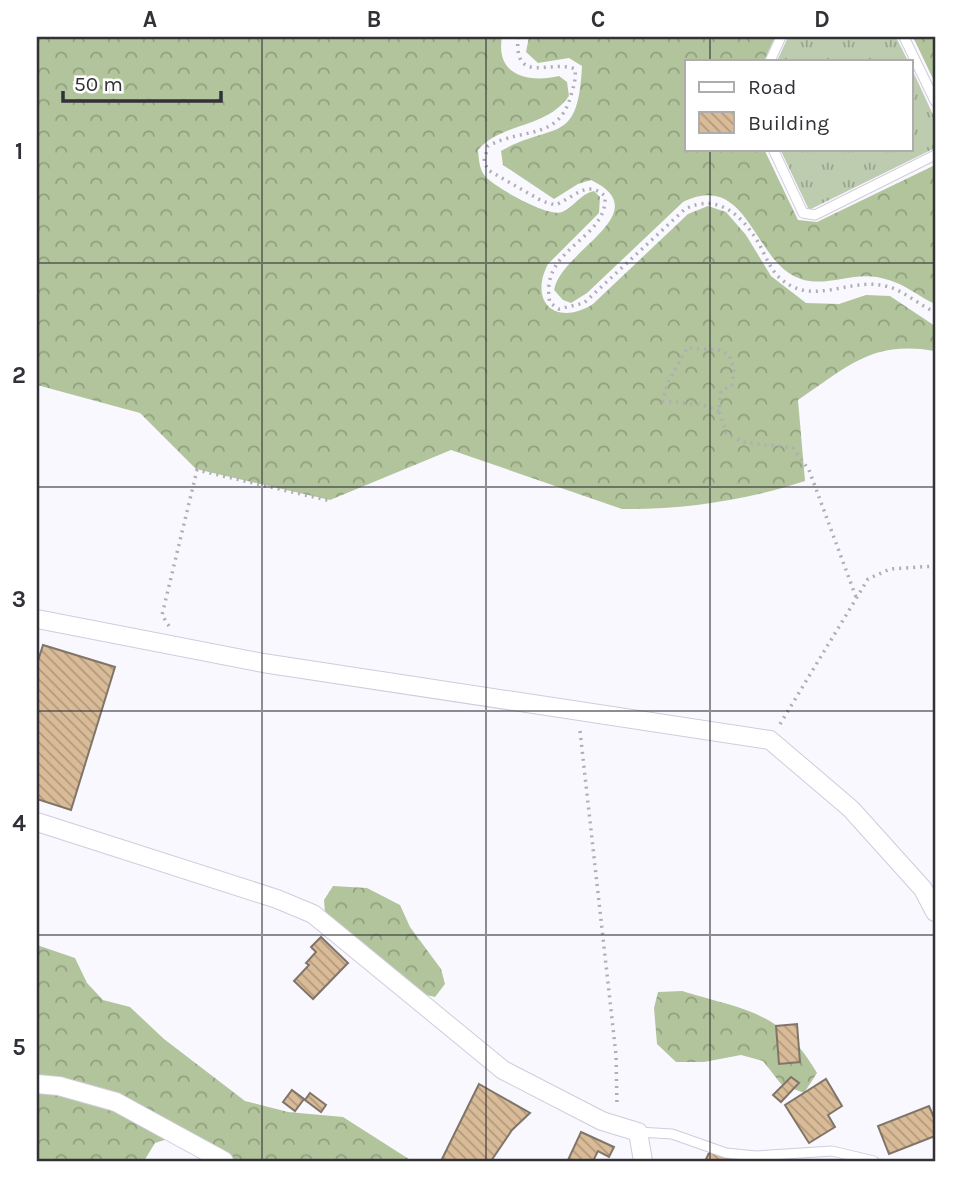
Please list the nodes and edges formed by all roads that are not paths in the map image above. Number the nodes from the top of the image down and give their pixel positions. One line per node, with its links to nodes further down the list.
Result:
1 (781, 37): 3 (lane)
2 (904, 37): 4 (lane)
3 (770, 60)
4 (935, 101)
5 (773, 150): 6 (lane)
6 (935, 155)
7 (37, 619): 9 (street)
8 (37, 822): 11 (street)
9 (935, 912)
10 (37, 1084): 12 (street)
11 (638, 1132): 13 (street); 14 (lane)
12 (224, 1161)
13 (643, 1161)
14 (874, 1161)

